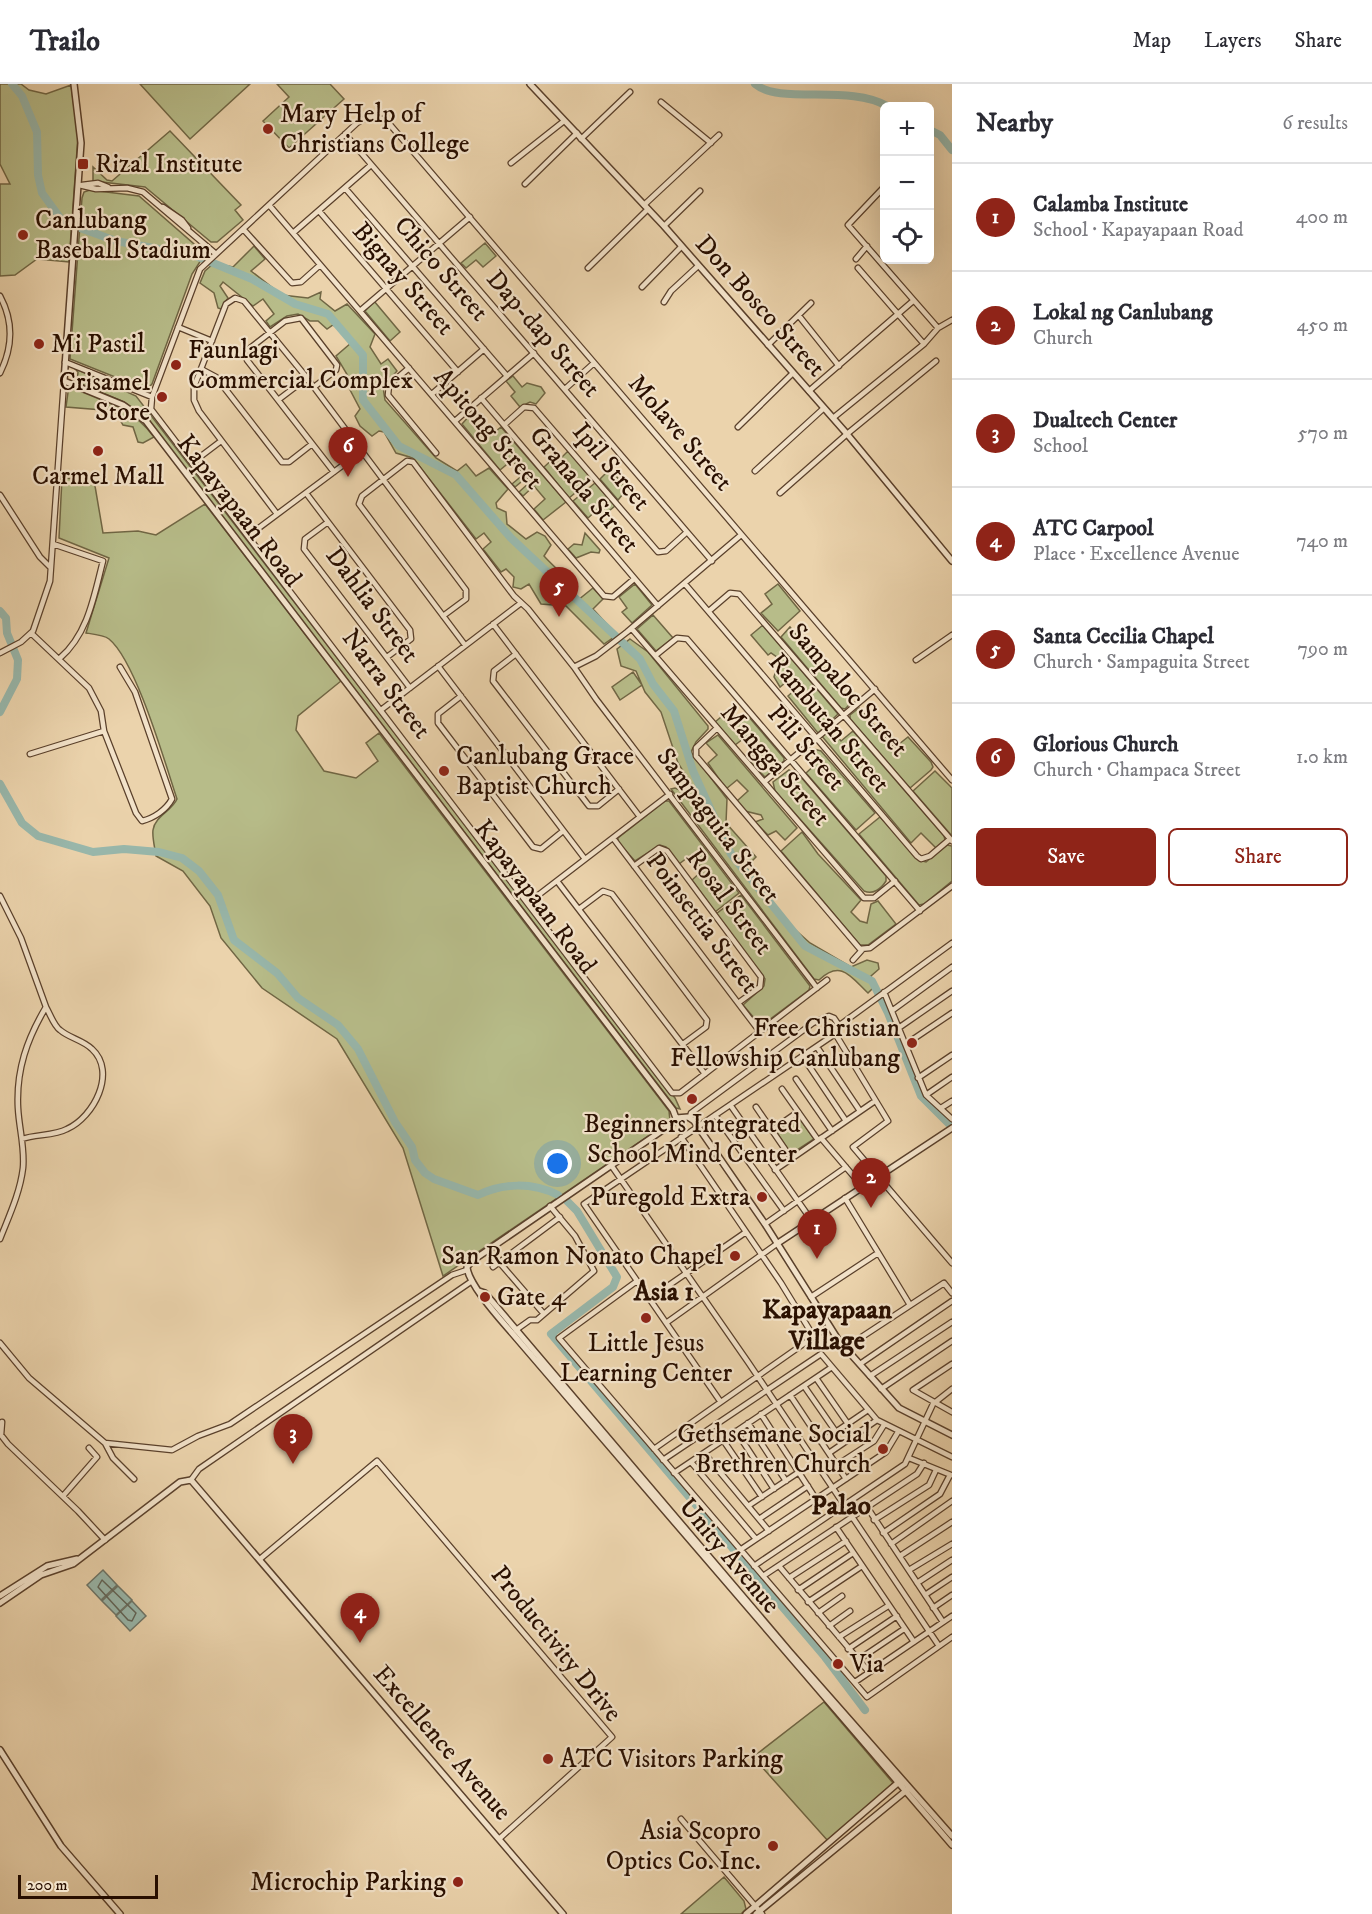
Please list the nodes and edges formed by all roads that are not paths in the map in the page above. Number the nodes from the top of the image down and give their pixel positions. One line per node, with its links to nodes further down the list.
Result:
1 (74, 84): 13 (street)
2 (530, 84): 5 (street, Don Bosco Street)
3 (630, 92): 8 (street)
4 (662, 102): 9 (street)
5 (564, 121): 8 (street, Don Bosco Street); 10 (street)
6 (345, 134): 11 (street, Dap-dap Street); 17 (street); 20 (street, Molave Street)
7 (719, 135): 9 (street)
8 (579, 136): 12 (street); 18 (street, Don Bosco Street)
9 (711, 143): 18 (street)
10 (511, 162)
11 (371, 165): 14 (street); 24 (street, Dap-dap Street)
12 (525, 184)
13 (80, 185): 27 (street); 53 (street)
14 (345, 188): 19 (street); 30 (street, Chico Street)
15 (700, 191): 21 (street)
16 (880, 192): 25 (street)
17 (269, 206): 22 (street); 23 (street, Apitong Street)
18 (646, 207): 21 (street, Don Bosco Street); 32 (street)
19 (319, 211): 23 (street); 35 (street, Bignay Street)
20 (470, 217): 24 (street); 54 (street, Molave Street)
21 (664, 226): 26 (street, Don Bosco Street)
22 (244, 230): 27 (street); 29 (street)
23 (293, 233): 29 (street, Apitong Street)
24 (439, 244): 30 (street); 51 (street, Dap-dap Street)
25 (867, 246): 28 (street); 37 (street)
26 (681, 247): 31 (street, Don Bosco Street); 34 (street)
27 (214, 256): 44 (street)
28 (856, 259)
29 (320, 265): 40 (street, Apitong Street)
30 (413, 266): 35 (street); 50 (street, Chico Street)
31 (698, 266): 38 (street); 49 (street, Don Bosco Street)
32 (588, 268)
33 (858, 268): 41 (street)
34 (642, 287)
35 (386, 289): 40 (street); 59 (street, Bignay Street)
36 (0, 296): 55 (street)
37 (913, 300): 41 (street); 45 (street)
38 (664, 302)
39 (811, 303): 42 (street)
40 (360, 312): 57 (street, Apitong Street)
41 (897, 315): 48 (street); 56 (street)
42 (799, 316): 49 (street); 56 (street)
43 (952, 320): 45 (street)
44 (178, 327): 47 (street); 69 (street)
45 (938, 328): 48 (street)
46 (270, 333): 47 (street); 63 (street); 65 (street); 71 (street)
47 (212, 341): 58 (street)
48 (924, 344): 73 (street)
49 (768, 345): 60 (street, Don Bosco Street)
50 (484, 349): 59 (street); 62 (street, Chico Street)
51 (534, 353): 62 (street); 66 (street, Dap-dap Street)
52 (936, 361): 77 (street)
53 (65, 362): 64 (street); 69 (street)
54 (594, 363): 66 (street); 92 (street, Molave Street)
55 (2, 365): 61 (street)
56 (838, 366): 67 (street)
57 (409, 368): 68 (street, Apitong Street); 81 (street)
58 (201, 369): 78 (street); 79 (street)
59 (458, 372): 68 (street)
60 (793, 373): 67 (street, Don Bosco Street); 76 (street)
61 (0, 374)
62 (507, 376): 70 (street)
63 (307, 378): 65 (street); 71 (street)
64 (64, 381): 94 (street); 181 (street, Kapayapaan Road)
65 (314, 387): 80 (street)
66 (565, 389): 91 (street, Dap-dap Street)
67 (809, 391): 72 (street, Don Bosco Street)
68 (432, 394): 74 (street, Apitong Street)
69 (152, 397): 82 (street, Narra Street)
70 (481, 398): 74 (street); 75 (street, Granada Street)
71 (278, 400): 79 (street)
72 (824, 408): 73 (street, Don Bosco Street); 83 (street)
73 (833, 418): 77 (street, Don Bosco Street)
74 (455, 421): 98 (street, Apitong Street)
75 (504, 425): 91 (street, Ipil Street); 98 (street, Granada Street)
76 (738, 427)
77 (847, 434): 87 (street); 96 (street, Don Bosco Street)
78 (220, 441): 82 (street); 89 (street)
79 (312, 444): 84 (street)
80 (362, 452): 84 (street); 85 (street)
81 (436, 453)
82 (192, 463): 93 (street, Narra Street)
83 (755, 471)
84 (334, 472): 86 (street)
85 (383, 479): 100 (street, Sampaguita Street); 103 (street); 103 (street)
86 (306, 493): 89 (street); 90 (street)
87 (780, 493)
88 (0, 495): 97 (street)
89 (277, 514): 93 (street)
90 (328, 522): 112 (street, Dahlia Street); 112 (street)
91 (687, 532): 95 (street, Dap-dap Street)
92 (741, 535): 95 (street); 119 (street, Molave Street)
93 (248, 536): 121 (street, Narra Street)
94 (53, 544): 97 (street); 113 (street)
95 (712, 561): 99 (street)
96 (952, 561)
97 (50, 567): 106 (street)
98 (634, 579): 101 (street, Granada Street)
99 (684, 584): 101 (street); 102 (street, Rambutan Street)
100 (521, 603): 104 (street); 117 (street, Sampaguita Street)
101 (658, 606): 105 (street)
102 (709, 611): 122 (street, Sampaloc Street); 125 (street, Rambutan Street)
103 (443, 616): 108 (street)
104 (493, 624): 108 (street); 110 (street)
105 (630, 631): 111 (street, Mangga Street); 117 (street)
106 (31, 633): 109 (street); 113 (street)
107 (952, 635): 114 (street)
108 (465, 645): 115 (street)
109 (3, 652)
110 (516, 654): 130 (street); 130 (street)
111 (656, 655): 123 (street, Mangga Street); 127 (street, Pili Street)
112 (387, 657): 118 (street, Dahlia Street)
113 (60, 658): 124 (street)
114 (916, 660)
115 (438, 666): 118 (street); 120 (street)
116 (120, 667): 124 (street)
117 (574, 667): 131 (street, Sampaguita Street)
118 (410, 688): 121 (street)
119 (874, 689): 122 (street); 128 (street, Molave Street)
120 (461, 696): 133 (street); 133 (street)
121 (381, 710): 142 (street, Narra Street)
122 (843, 716): 125 (street); 135 (street, Sampaloc Street)
123 (717, 728): 129 (street, Mangga Street); 146 (street)
124 (104, 731): 126 (street)
125 (817, 738): 127 (street); 135 (street, Rambutan Street)
126 (30, 754)
127 (790, 760): 129 (street); 139 (street, Pili Street)
128 (952, 780)
129 (764, 782): 139 (street, Mangga Street)
130 (619, 789): 132 (street)
131 (670, 794): 132 (street); 150 (street, Sampaguita Street)
132 (640, 817): 134 (street)
133 (563, 831): 136 (street)
134 (613, 838): 136 (street); 137 (street, Poinsettia Street)
135 (951, 840)
136 (585, 860): 138 (street)
137 (634, 866): 153 (street, Poinsettia Street); 153 (street, Rosal Street)
138 (557, 881): 142 (street); 143 (street)
139 (895, 881): 144 (street, Pili Street)
140 (952, 886): 144 (street)
141 (0, 896): 154 (street)
142 (528, 903): 166 (street, Narra Street)
143 (579, 909): 161 (street); 161 (street)
144 (920, 911): 146 (street)
145 (952, 943): 152 (street)
146 (862, 950): 147 (street)
147 (852, 960)
148 (952, 967): 155 (street)
149 (827, 980): 150 (street)
150 (817, 988): 159 (street)
151 (952, 991): 158 (street)
152 (880, 995): 155 (street); 157 (street)
153 (738, 1003): 159 (street, Poinsettia Street)
154 (46, 1007): 189 (street); 189 (street)
155 (893, 1010): 158 (street)
156 (952, 1014): 162 (street)
157 (838, 1024): 160 (street); 180 (street)
158 (900, 1027): 162 (street)
159 (760, 1032): 166 (street)
160 (835, 1034): 163 (street); 172 (street)
161 (683, 1044): 166 (street)
162 (906, 1044): 168 (street)
163 (817, 1047): 165 (street); 177 (street)
164 (952, 1055): 168 (street)
165 (803, 1057): 174 (street); 183 (street)
166 (705, 1074)
167 (952, 1077): 171 (street)
168 (918, 1078): 171 (street)
169 (796, 1079): 187 (street)
170 (782, 1089): 178 (street)
171 (926, 1095): 176 (street)
172 (875, 1101): 177 (street); 195 (street)
173 (952, 1101): 176 (street)
174 (731, 1106): 179 (street); 194 (street)
175 (756, 1107): 186 (street)
176 (941, 1108): 182 (street)
177 (860, 1111): 183 (street)
178 (798, 1112): 186 (street); 190 (street)
179 (715, 1115): 184 (street); 201 (street)
180 (690, 1117): 181 (street); 184 (street)
181 (676, 1118): 192 (street)
182 (952, 1119)
183 (846, 1121): 187 (street)
184 (698, 1125): 188 (street); 204 (street)
185 (951, 1128): 195 (street)
186 (772, 1130): 191 (street)
187 (832, 1131): 190 (street)
188 (681, 1137): 196 (street); 205 (street)
189 (22, 1139): 206 (street)
190 (819, 1139): 191 (street); 193 (street)
191 (791, 1158): 194 (street)
192 (611, 1165): 196 (street); 200 (street)
193 (846, 1167): 197 (street); 199 (street)
194 (775, 1170): 199 (street)
195 (878, 1176): 197 (street); 211 (street)
196 (620, 1179): 214 (street); 216 (street)
197 (862, 1186): 198 (street)
198 (845, 1198): 203 (street); 208 (street)
199 (797, 1202): 201 (street); 203 (street)
200 (550, 1206): 202 (street); 213 (street)
201 (784, 1211): 204 (street)
202 (560, 1217): 210 (street); 224 (street)
203 (812, 1221): 207 (street)
204 (765, 1224): 207 (street)
205 (746, 1232): 209 (street); 214 (street)
206 (0, 1239)
207 (778, 1244): 209 (street); 219 (street)
208 (878, 1253): 219 (street); 223 (street)
209 (761, 1255): 220 (street); 229 (street)
210 (499, 1262): 212 (street); 224 (street)
211 (952, 1263)
212 (493, 1267)
213 (467, 1270): 215 (street, Unity Avenue); 263 (street)
214 (686, 1274): 220 (street); 221 (street)
215 (472, 1281): 217 (street, Unity Avenue); 281 (street)
216 (637, 1281): 221 (street); 265 (street)
217 (479, 1291): 228 (street, Unity Avenue); 266 (street, Unity Avenue)
218 (952, 1293): 223 (street)
219 (811, 1297): 227 (street)
220 (702, 1298): 226 (street); 236 (street)
221 (650, 1299): 226 (street)
222 (952, 1301): 233 (street)
223 (910, 1305): 232 (street)
224 (544, 1314): 228 (street)
225 (952, 1322): 237 (street)
226 (666, 1323): 244 (street)
227 (829, 1326): 229 (street); 232 (street)
228 (516, 1330): 266 (street, Unity Avenue)
229 (814, 1337): 236 (street)
230 (952, 1341): 240 (street)
231 (0, 1343): 263 (street)
232 (845, 1348): 233 (street)
233 (860, 1364): 237 (street)
234 (952, 1364): 245 (street)
235 (832, 1367): 238 (street); 242 (street); 247 (street)
236 (757, 1376): 242 (street); 244 (street)
237 (870, 1376): 240 (street)
238 (816, 1378): 239 (street); 254 (street)
239 (804, 1386): 243 (street); 257 (street)
240 (881, 1389): 253 (street)
241 (952, 1389): 245 (street)
242 (766, 1390): 246 (street); 271 (street)
243 (790, 1395): 246 (street); 262 (street)
244 (720, 1401): 265 (street)
245 (933, 1404): 248 (street); 253 (street)
246 (776, 1405): 249 (street); 284 (street)
247 (867, 1410): 250 (street); 254 (street)
248 (952, 1412)
249 (761, 1414): 252 (street); 276 (street)
250 (877, 1420): 255 (street); 268 (street)
251 (2, 1422): 286 (street)
252 (748, 1423): 256 (street); 282 (street)
253 (926, 1423): 259 (street); 261 (street)
254 (848, 1424): 257 (street)
255 (884, 1425): 258 (street); 274 (street)
256 (736, 1431): 260 (street); 285 (street)
257 (836, 1432): 262 (street)
258 (898, 1432): 261 (street); 280 (street)
259 (952, 1435)
260 (723, 1440): 267 (street); 287 (street)
261 (917, 1440): 269 (street); 270 (street)
262 (822, 1442): 268 (street)
263 (105, 1443): 279 (street)
264 (88, 1448): 286 (street)
265 (654, 1449): 271 (street)
266 (616, 1450): 345 (street, Unity Avenue)
267 (704, 1453): 272 (street); 290 (street)
268 (829, 1453): 274 (street)
269 (952, 1457)
270 (909, 1458): 273 (street); 291 (street)
271 (663, 1460): 277 (street)
272 (691, 1462): 277 (street); 300 (street)
273 (924, 1463): 275 (street); 292 (street)
274 (837, 1465): 280 (street)
275 (936, 1470): 278 (street); 295 (street)
276 (799, 1472): 282 (street); 283 (street)
277 (674, 1473): 305 (street)
278 (951, 1475): 299 (street)
279 (134, 1479)
280 (846, 1479): 284 (street)
281 (191, 1480): 301 (street); 309 (street, Excellence Avenue)
282 (786, 1481): 285 (street)
283 (808, 1486): 288 (street); 294 (street)
284 (832, 1488): 288 (street); 291 (street)
285 (774, 1489): 287 (street)
286 (63, 1496): 301 (street)
287 (762, 1497): 290 (street)
288 (816, 1499): 298 (street)
289 (952, 1502): 303 (street)
290 (748, 1506): 294 (street)
291 (844, 1506): 293 (street); 311 (street)
292 (867, 1507): 293 (street); 295 (street)
293 (851, 1517): 297 (street); 335 (street)
294 (759, 1519): 298 (street)
295 (874, 1520): 299 (street)
296 (952, 1522): 307 (street)
297 (836, 1527): 302 (street); 312 (street)
298 (769, 1531): 300 (street)
299 (883, 1533): 303 (street)
300 (756, 1539): 305 (street)
301 (105, 1540): 308 (street)
302 (846, 1541): 306 (street); 317 (street)
303 (891, 1544): 307 (street)
304 (952, 1544): 314 (street)
305 (740, 1550): 311 (street)
306 (853, 1553): 313 (street); 319 (street)
307 (900, 1556): 314 (street)
308 (78, 1559): 322 (street); 325 (street)
309 (260, 1559): 349 (street, Excellence Avenue); 349 (street, Productivity Drive)
310 (952, 1560): 318 (street)
311 (754, 1566): 315 (street)
312 (779, 1566): 315 (street); 317 (street)
313 (862, 1566): 324 (street); 326 (street)
314 (909, 1570): 318 (street)
315 (763, 1576): 343 (street)
316 (952, 1577): 320 (street)
317 (789, 1578): 319 (street)
318 (917, 1583): 320 (street)
319 (798, 1590): 324 (street)
320 (925, 1595): 327 (street)
321 (952, 1595): 327 (street)
322 (0, 1596)
323 (842, 1596): 329 (street)
324 (808, 1602): 329 (street)
325 (0, 1603)
326 (888, 1606): 330 (street); 336 (street)
327 (933, 1608): 332 (street)
328 (850, 1611): 333 (street)
329 (818, 1613): 333 (street)
330 (897, 1616): 334 (street); 340 (street)
331 (952, 1616): 332 (street)
332 (943, 1622): 335 (street)
333 (829, 1626): 336 (street)
334 (904, 1629): 338 (street); 341 (street)
335 (929, 1631): 338 (street); 339 (street)
336 (839, 1637): 340 (street)
337 (952, 1637): 339 (street)
338 (914, 1642): 342 (street)
339 (939, 1646): 343 (street)
340 (848, 1649): 341 (street)
341 (858, 1660): 342 (street)
342 (869, 1672): 343 (street)
343 (855, 1682)
344 (0, 1750): 352 (street)
345 (900, 1781): 346 (street, Unity Avenue); 351 (street)
346 (907, 1790): 348 (street, Unity Avenue); 350 (street, Unity Avenue); 351 (street)
347 (681, 1819): 351 (street)
348 (952, 1836)
349 (499, 1839): 353 (street, Excellence Avenue)
350 (952, 1845)
351 (758, 1911): 354 (street)
352 (120, 1914)
353 (563, 1914)
354 (746, 1914)

